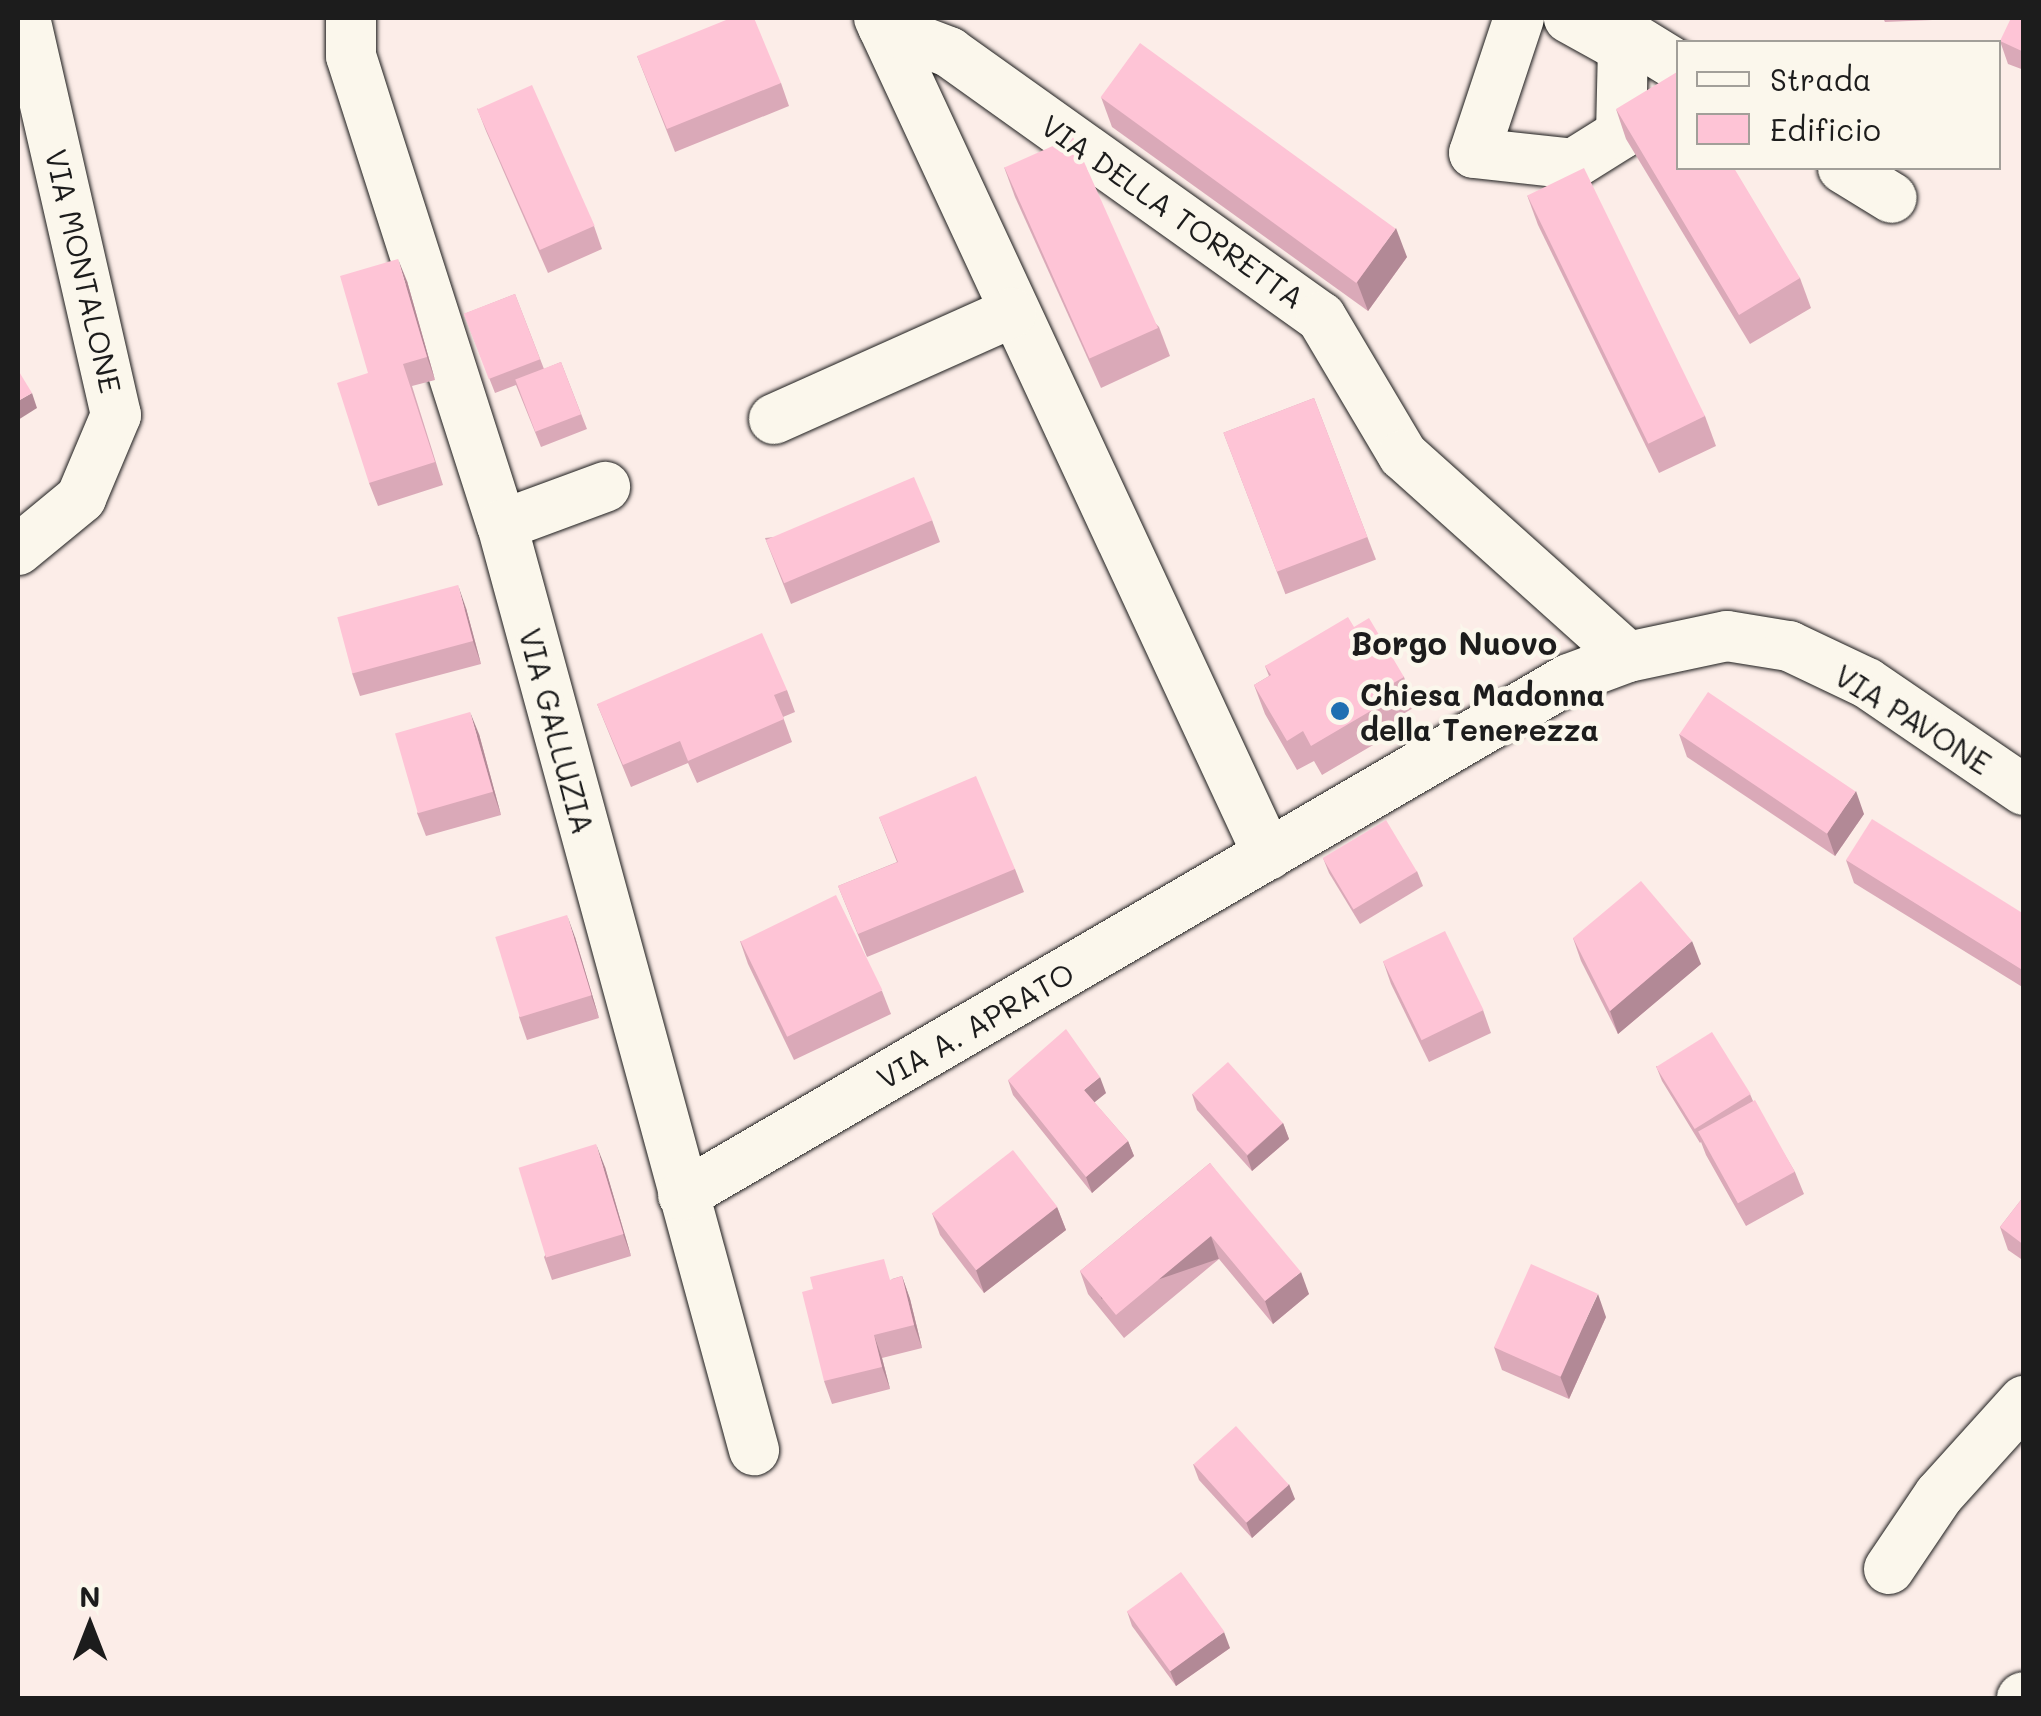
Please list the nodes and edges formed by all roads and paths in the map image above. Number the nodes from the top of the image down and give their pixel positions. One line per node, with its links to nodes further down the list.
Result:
1 (26, 18): 14 (street, VIA MONTALONE)
2 (351, 18): 13 (street, VIA GALLUZIA)
3 (1519, 18): 4 (street)
4 (1569, 18)
5 (1600, 18): 7 (street)
6 (881, 22): 10 (street, VIA DELLA TORRETTA); 15 (street, VIA DELLA TORRETTA)
7 (1676, 65)
8 (1846, 170): 9 (street)
9 (1892, 198)
10 (1011, 312): 11 (street); 18 (street, VIA DELLA TORRETTA)
11 (774, 420)
12 (606, 486): 13 (street)
13 (502, 525): 19 (street, VIA GALLUZIA)
14 (18, 550)
15 (1628, 656): 16 (street, VIA PAVONE); 17 (street, VIA PAVONE)
16 (1569, 679): 18 (street, VIA A. APRATO)
17 (2024, 790)
18 (1268, 855): 19 (street, VIA A. APRATO)
19 (683, 1195): 21 (street, VIA GALLUZIA)
20 (2024, 1402): 22 (street)
21 (754, 1450)
22 (1889, 1568)

